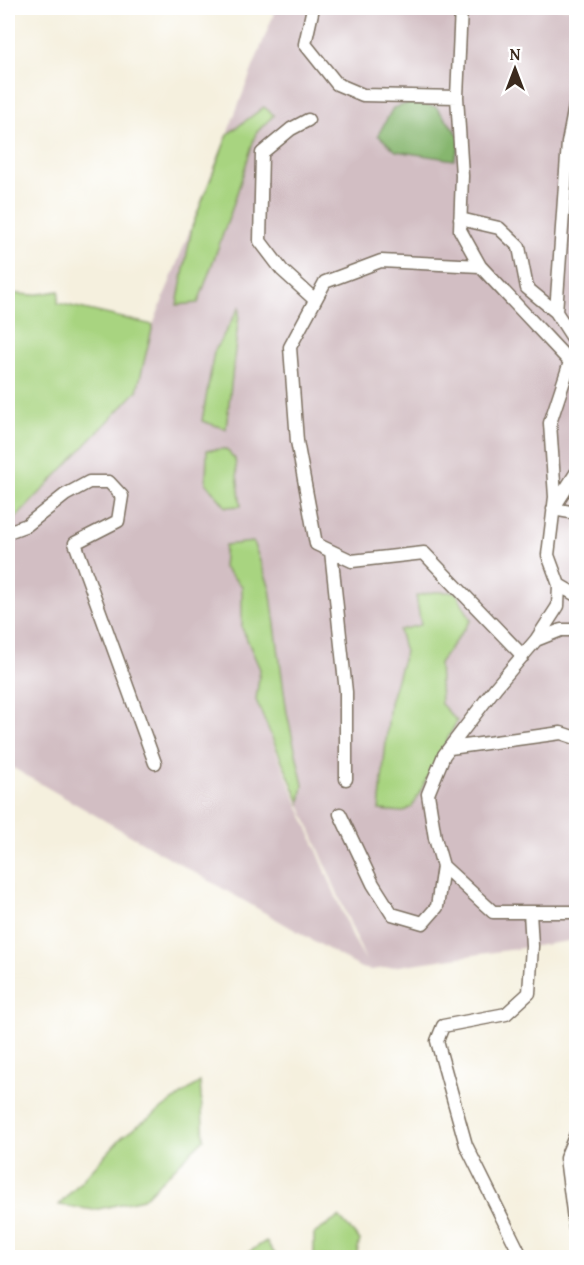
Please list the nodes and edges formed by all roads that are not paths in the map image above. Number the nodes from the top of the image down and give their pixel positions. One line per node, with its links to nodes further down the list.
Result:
1 (313, 8): 3 (lane)
2 (461, 8): 3 (lane)
3 (458, 97): 6 (lane)
4 (576, 101): 9 (lane)
5 (308, 120): 8 (lane)
6 (460, 219): 7 (lane); 9 (lane)
7 (480, 266): 8 (lane); 11 (lane)
8 (315, 300): 16 (lane)
9 (556, 312): 10 (lane)
10 (576, 344): 11 (lane)
11 (571, 363): 13 (lane)
12 (576, 473): 13 (lane)
13 (553, 509): 14 (lane); 17 (lane)
14 (576, 513)
15 (8, 532): 24 (lane)
16 (331, 551): 21 (lane); 25 (lane)
17 (559, 585): 18 (lane); 20 (lane)
18 (576, 595)
19 (576, 630): 20 (lane)
20 (536, 640): 21 (lane)
21 (522, 656): 23 (lane)
22 (576, 738): 23 (lane)
23 (450, 748): 27 (lane)
24 (155, 763)
25 (346, 779)
26 (340, 814): 27 (lane)
27 (443, 867): 28 (lane)
28 (530, 912): 29 (lane); 32 (lane)
29 (576, 912)
30 (576, 1134): 31 (lane)
31 (576, 1235)
32 (522, 1257)

